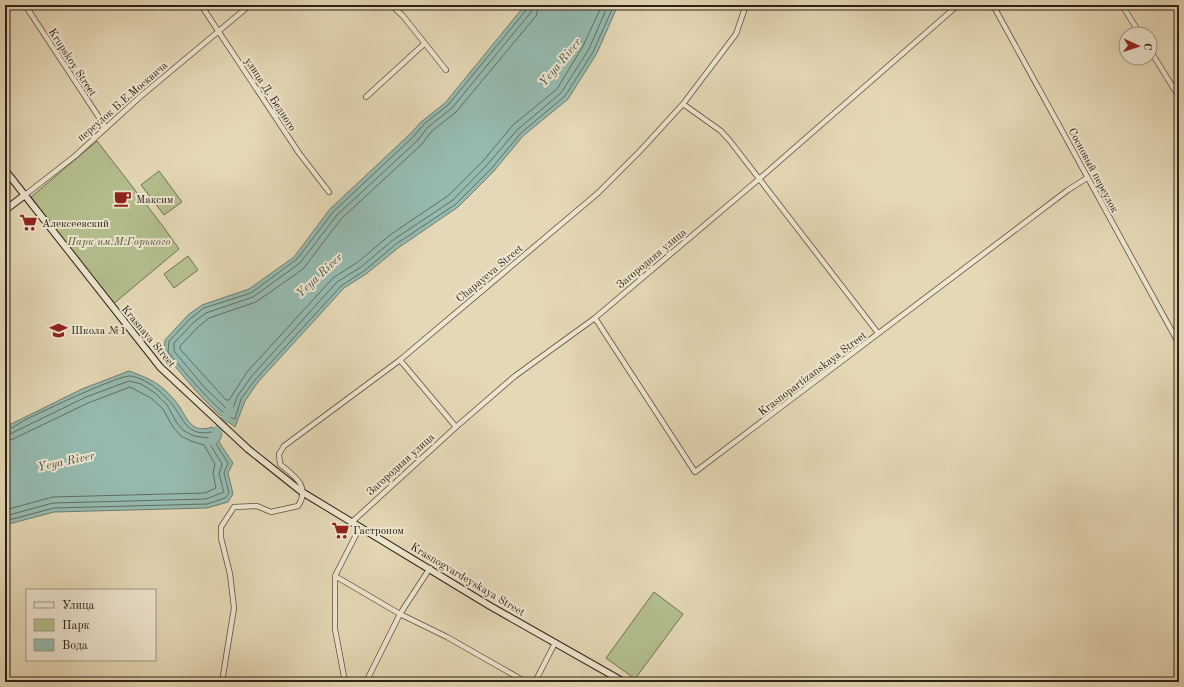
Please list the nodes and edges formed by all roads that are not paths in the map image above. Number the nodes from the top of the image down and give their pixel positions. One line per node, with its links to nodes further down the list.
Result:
1 (9, 5): 10 (street)
2 (25, 5): 19 (street, Krupskoy Street)
3 (201, 5): 12 (street, улица Д. Бедного)
4 (250, 5): 12 (street, переулок Б.Е.Москвича)
5 (391, 5): 13 (street)
6 (746, 5): 18 (street, Chapayeva Street)
7 (958, 5): 22 (street, Загородняя улица)
8 (993, 5): 21 (street, Сосновый переулок)
9 (1122, 5): 11 (street)
10 (5, 8)
11 (1135, 26)
12 (219, 31): 19 (street, переулок Б.Е.Москвича); 23 (street, улица Д. Бедного)
13 (424, 44): 15 (street); 16 (street)
14 (1158, 63): 17 (street)
15 (446, 70)
16 (366, 97)
17 (1179, 97)
18 (683, 104): 22 (street); 29 (street, Chapayeva Street)
19 (106, 128): 24 (street, переулок Б.Е.Москвича)
20 (5, 170): 24 (street, Krasnaya Street)
21 (1088, 178): 27 (street, Krasnopartizanskaya Street); 28 (street, Сосновый переулок)
22 (759, 179): 26 (street, Загородняя улица); 27 (street)
23 (329, 192)
24 (25, 195): 25 (street, переулок Б.Е.Москвича); 31 (street, Krasnaya Street)
25 (5, 210)
26 (595, 318): 27 (street, Krasnopartizanskaya Street); 30 (street, Загородняя улица)
27 (878, 333)
28 (1179, 344)
29 (400, 360): 30 (street); 31 (street, Chapayeva Street)
30 (456, 427): 32 (street, Загородняя улица)
31 (302, 492): 32 (street, Krasnogvardeyskaya Street); 38 (street)
32 (352, 522): 33 (street, Krasnogvardeyskaya Street)
33 (360, 527): 34 (street, Krasnogvardeyskaya Street); 35 (street)
34 (430, 568): 36 (street); 37 (street, Krasnogvardeyskaya Street)
35 (335, 576): 36 (street); 39 (street)
36 (400, 614): 40 (street); 41 (street)
37 (555, 643): 42 (street); 43 (street, Krasnogvardeyskaya Street)
38 (222, 682)
39 (345, 682)
40 (366, 682)
41 (526, 682)
42 (535, 682)
43 (624, 682)

